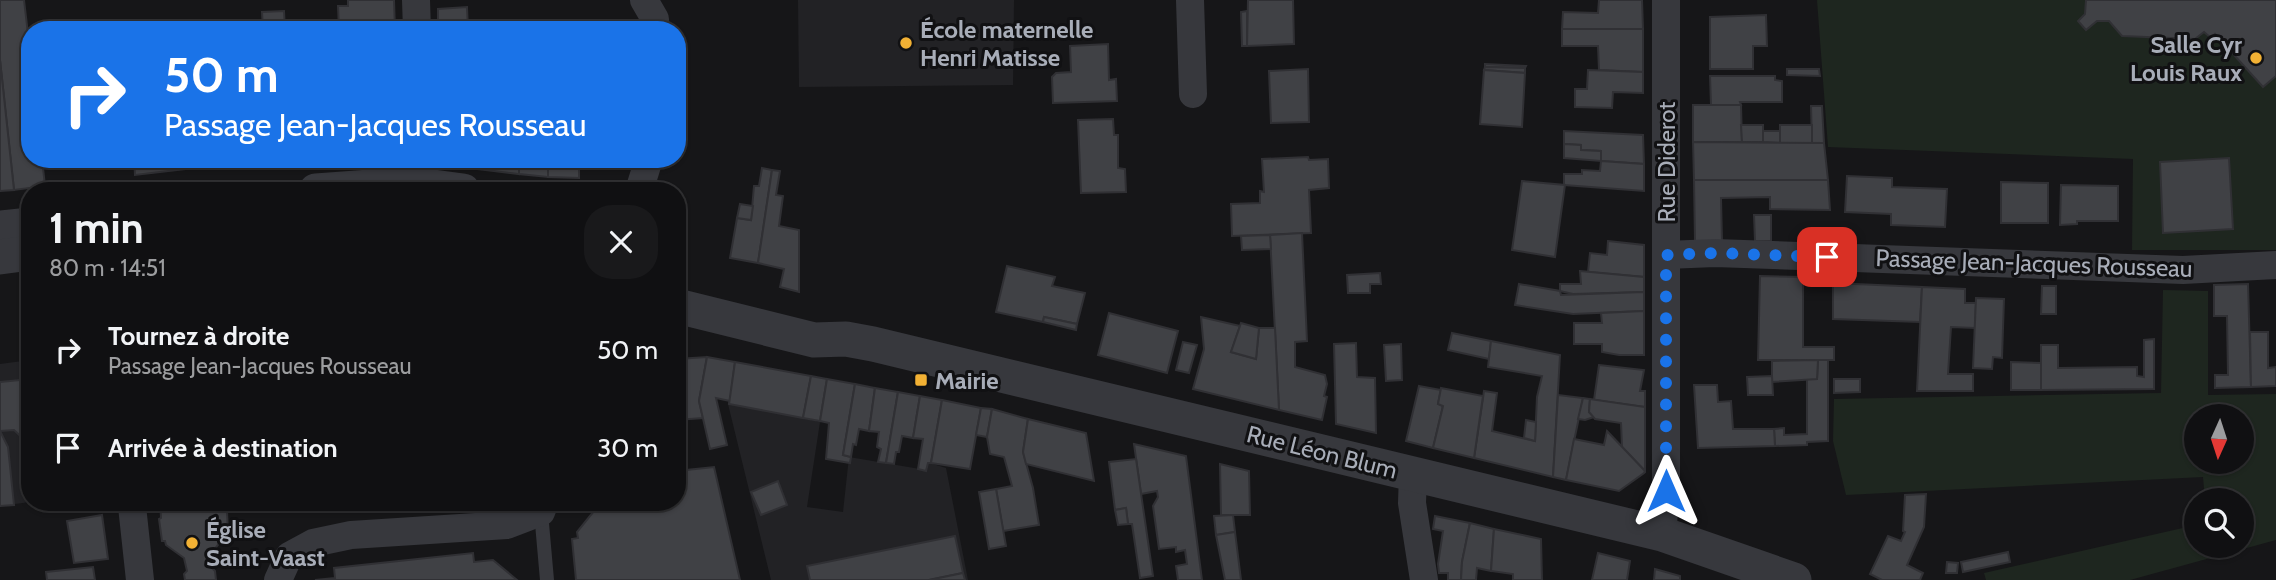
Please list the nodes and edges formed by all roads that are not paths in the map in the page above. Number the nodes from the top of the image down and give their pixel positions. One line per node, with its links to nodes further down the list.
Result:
1 (416, 0): 5 (street)
2 (644, 0): 6 (street)
3 (1190, 0): 7 (street)
4 (1666, 0): 14 (street, Rue Diderot)
5 (417, 21)
6 (655, 21)
7 (1193, 94)
8 (415, 172): 9 (street); 10 (street)
9 (363, 182)
10 (440, 182)
11 (21, 226): 12 (street)
12 (0, 228)
13 (21, 254): 15 (street)
14 (1666, 255): 16 (street, Passage Jean-Jacques Rousseau); 24 (street, Rue Diderot)
15 (0, 257)
16 (2276, 265)
17 (686, 286): 19 (street, Rue Léon Blum)
18 (686, 308): 19 (street, Rue Léon Blum)
19 (846, 339): 20 (street, Rue Léon Blum)
20 (1413, 474): 24 (street, Rue Léon Blum); 28 (street)
21 (133, 511): 25 (street)
22 (535, 511): 26 (street)
23 (543, 511): 27 (lane)
24 (1662, 534): 29 (street, Rue Léon Blum)
25 (140, 580)
26 (278, 580)
27 (547, 580)
28 (1424, 580)
29 (1794, 580)

